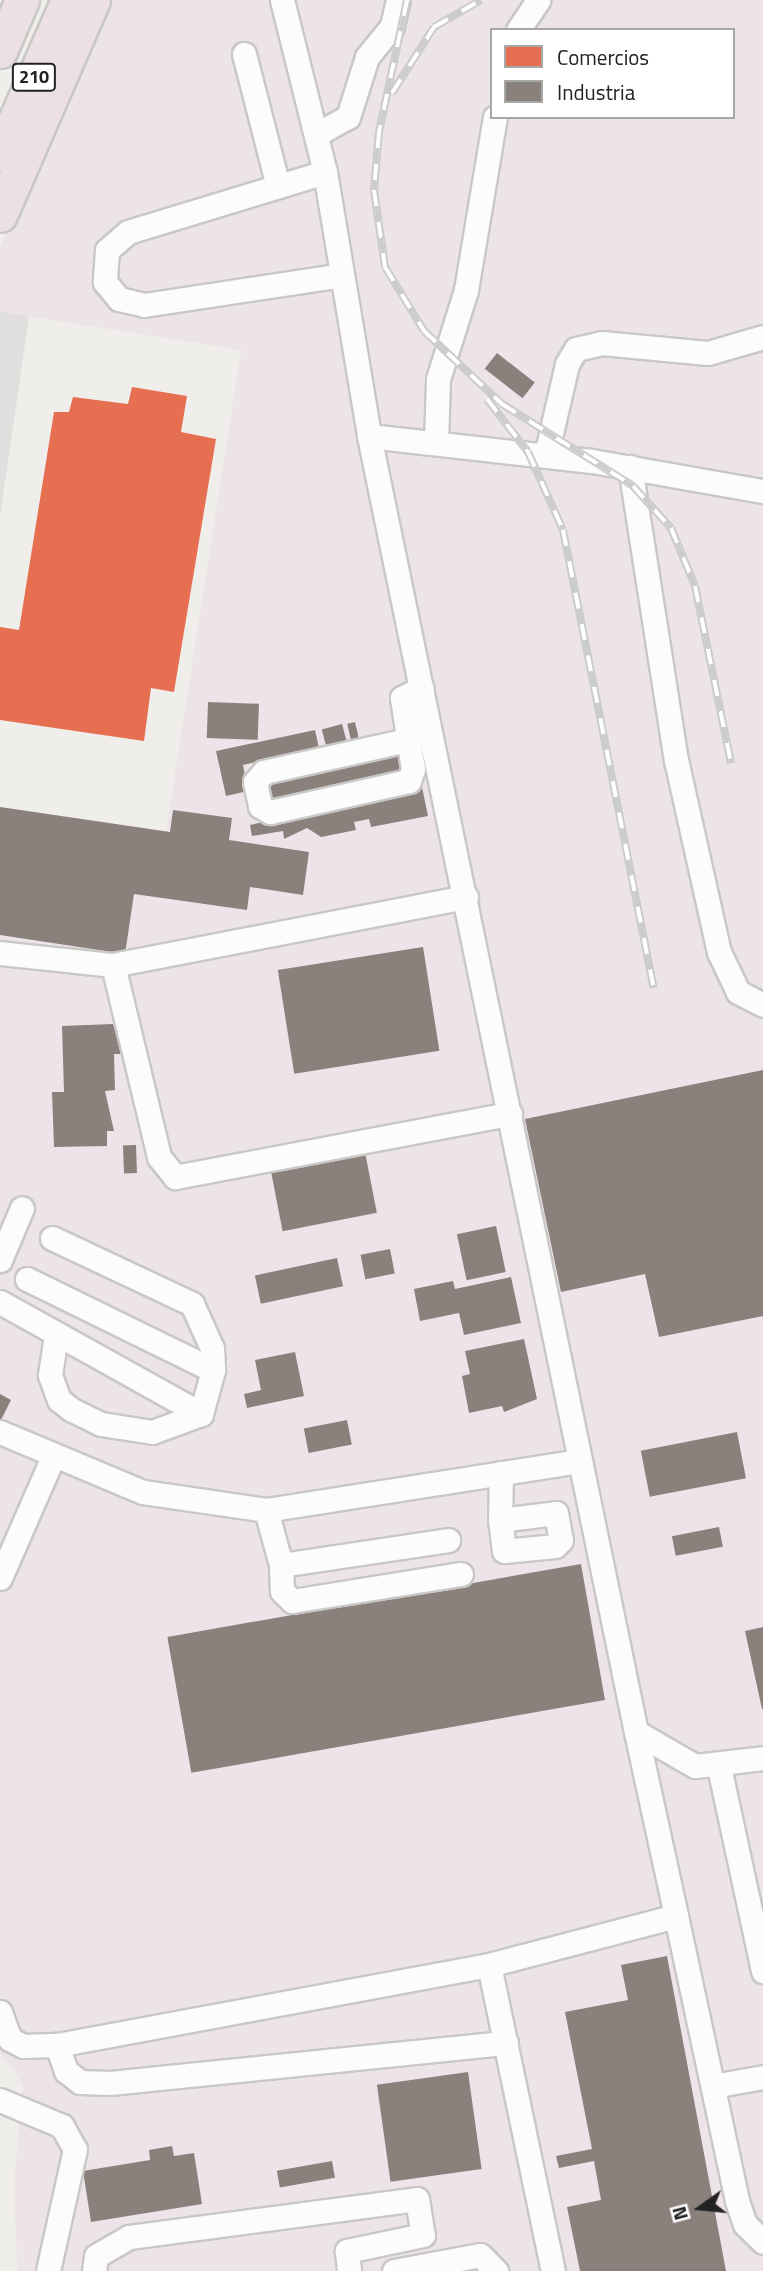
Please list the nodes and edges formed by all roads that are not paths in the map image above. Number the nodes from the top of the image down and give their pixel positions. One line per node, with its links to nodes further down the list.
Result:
1 (22, 0): 8 (highway, 210)
2 (68, 0): 12 (highway, 210)
3 (93, 0): 15 (highway)
4 (282, 0): 11 (lane)
5 (398, 0): 11 (lane)
6 (538, 0): 7 (lane)
7 (519, 28)
8 (0, 51)
9 (244, 54): 14 (lane)
10 (495, 119): 19 (lane)
11 (317, 134): 13 (lane)
12 (0, 155)
13 (326, 172): 14 (lane); 16 (lane)
14 (278, 186): 16 (lane)
15 (0, 215)
16 (342, 275): 18 (lane)
17 (763, 337): 20 (lane)
18 (369, 436): 19 (lane); 23 (lane)
19 (436, 443): 20 (lane)
20 (545, 455): 21 (lane)
21 (630, 467): 22 (lane); 28 (lane)
22 (763, 491)
23 (422, 688): 24 (lane); 25 (lane)
24 (407, 740): 24 (lane)
25 (466, 897): 27 (lane); 29 (lane)
26 (0, 953): 27 (lane)
27 (113, 965): 29 (lane)
28 (763, 1005)
29 (510, 1114): 40 (lane)
30 (22, 1208): 32 (lane)
31 (52, 1238): 36 (lane)
32 (0, 1261)
33 (27, 1279): 36 (lane)
34 (0, 1302): 35 (lane)
35 (56, 1335): 37 (lane); 37 (lane)
36 (213, 1370): 37 (lane)
37 (201, 1414)
38 (0, 1432): 39 (lane)
39 (52, 1459): 42 (lane); 47 (lane)
40 (580, 1461): 41 (lane); 48 (lane)
41 (501, 1473): 42 (lane); 43 (lane)
42 (266, 1510): 45 (lane)
43 (500, 1520)
44 (448, 1540): 45 (lane)
45 (281, 1565): 46 (lane)
46 (461, 1574)
47 (0, 1578)
48 (636, 1732): 50 (lane); 51 (lane)
49 (763, 1758): 50 (lane)
50 (719, 1767): 53 (lane)
51 (676, 1916): 52 (lane); 58 (lane)
52 (489, 1965): 55 (lane); 56 (lane)
53 (763, 1970)
54 (0, 2012): 56 (lane)
55 (506, 2043): 56 (lane); 66 (lane)
56 (57, 2045)
57 (763, 2077): 58 (lane)
58 (713, 2086): 60 (lane)
59 (0, 2100): 61 (lane)
60 (763, 2242)
61 (48, 2271)
62 (94, 2271): 63 (lane)
63 (349, 2271)
64 (394, 2271): 65 (lane)
65 (496, 2271)
66 (553, 2271)

